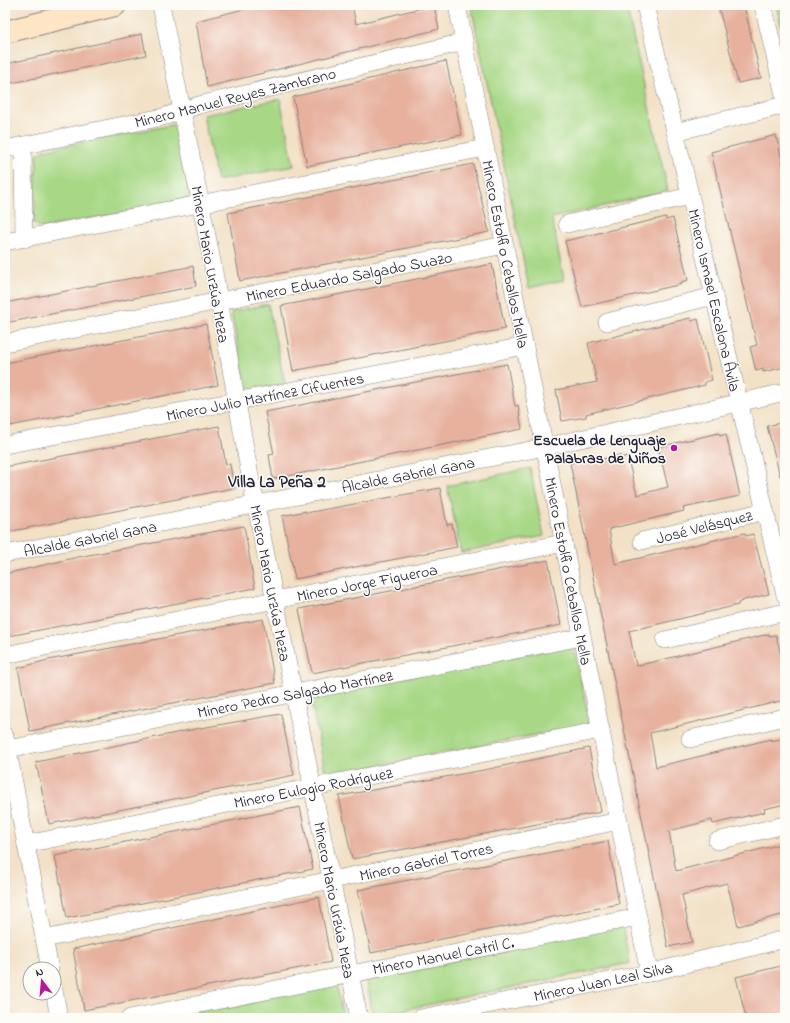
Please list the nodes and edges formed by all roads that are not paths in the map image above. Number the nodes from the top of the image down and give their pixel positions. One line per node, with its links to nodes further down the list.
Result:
1 (116, 5): 6 (street)
2 (161, 5): 10 (street, Minero Mario Urzúa Meza)
3 (457, 5): 7 (street, Minero Estolfio Ceballos Mella)
4 (645, 5): 11 (street, Minero Ismael Escalona Ávila)
5 (763, 5): 8 (street)
6 (5, 32)
7 (464, 42): 10 (street, Minero Manuel Reyes Zambrano); 13 (street, Minero Estolfio Ceballos Mella)
8 (785, 99)
9 (785, 105): 11 (street)
10 (182, 111): 12 (street, Minero Manuel Reyes Zambrano); 16 (street, Minero Mario Urzúa Meza)
11 (675, 132): 15 (street, Minero Ismael Escalona Ávila)
12 (23, 145): 14 (street, Minero Manuel Reyes Zambrano); 18 (street)
13 (485, 148): 16 (street); 20 (street, Minero Estolfio Ceballos Mella)
14 (5, 149)
15 (690, 196): 17 (street); 21 (street, Minero Ismael Escalona Ávila)
16 (201, 205): 18 (street); 22 (street, Minero Mario Urzúa Meza)
17 (567, 224)
18 (24, 238): 19 (street)
19 (5, 242)
20 (505, 245): 22 (street, Minero Eduardo Salgado Suazo); 25 (street, Minero Estolfio Ceballos Mella)
21 (714, 296): 23 (street); 28 (street, Minero Ismael Escalona Ávila)
22 (218, 302): 24 (street, Minero Eduardo Salgado Suazo); 27 (street, Minero Mario Urzúa Meza)
23 (607, 322)
24 (5, 343)
25 (525, 346): 27 (street, Minero Julio Martínez Cifuentes); 30 (street, Minero Estolfio Ceballos Mella)
26 (785, 392): 28 (street, Alcalde Gabriel Gana)
27 (236, 402): 29 (street, Minero Julio Martínez Cifuentes); 31 (street, Minero Mario Urzúa Meza)
28 (739, 402): 30 (street, Alcalde Gabriel Gana); 32 (street, Minero Ismael Escalona Ávila)
29 (5, 445)
30 (545, 447): 31 (street, Alcalde Gabriel Gana); 34 (street, Minero Estolfio Ceballos Mella)
31 (255, 504): 35 (street, Alcalde Gabriel Gana); 37 (street, Minero Mario Urzúa Meza)
32 (765, 511): 33 (street, José Velásquez); 36 (street, Minero Ismael Escalona Ávila)
33 (642, 541)
34 (564, 543): 37 (street, Minero Jorge Figueroa); 39 (street, Minero Estolfio Ceballos Mella)
35 (5, 554)
36 (785, 595)
37 (275, 600): 41 (street, Minero Jorge Figueroa); 42 (street, Minero Mario Urzúa Meza)
38 (785, 612): 40 (street)
39 (582, 637): 42 (street, Minero Pedro Salgado Martínez); 44 (street, Minero Estolfio Ceballos Mella)
40 (665, 640)
41 (5, 655)
42 (294, 694): 46 (street, Minero Pedro Salgado Martínez); 47 (street, Minero Mario Urzúa Meza)
43 (785, 717): 45 (street)
44 (601, 730): 47 (street, Minero Eulogio Rodríguez); 48 (street, Minero Estolfio Ceballos Mella)
45 (690, 739)
46 (6, 743): 51 (street)
47 (313, 787): 51 (street, Minero Eulogio Rodríguez); 52 (street, Minero Mario Urzúa Meza)
48 (619, 821): 52 (street, Minero Gabriel Torres); 53 (street, Minero Estolfio Ceballos Mella)
49 (785, 825): 50 (street)
50 (716, 841)
51 (26, 844): 54 (street)
52 (331, 880): 54 (street, Minero Gabriel Torres); 58 (street, Minero Mario Urzúa Meza)
53 (638, 917): 57 (street, Minero Estolfio Ceballos Mella); 58 (street, Minero Manuel Catril C.)
54 (44, 939): 56 (street)
55 (785, 939): 57 (street, Minero Juan Leal Silva)
56 (48, 961)
57 (649, 973): 63 (street, Minero Juan Leal Silva)
58 (350, 974): 61 (street, Minero Manuel Catril C.); 62 (street, Minero Mario Urzúa Meza)
59 (56, 1001): 60 (street)
60 (59, 1018)
61 (130, 1018)
62 (359, 1018)
63 (421, 1018)

